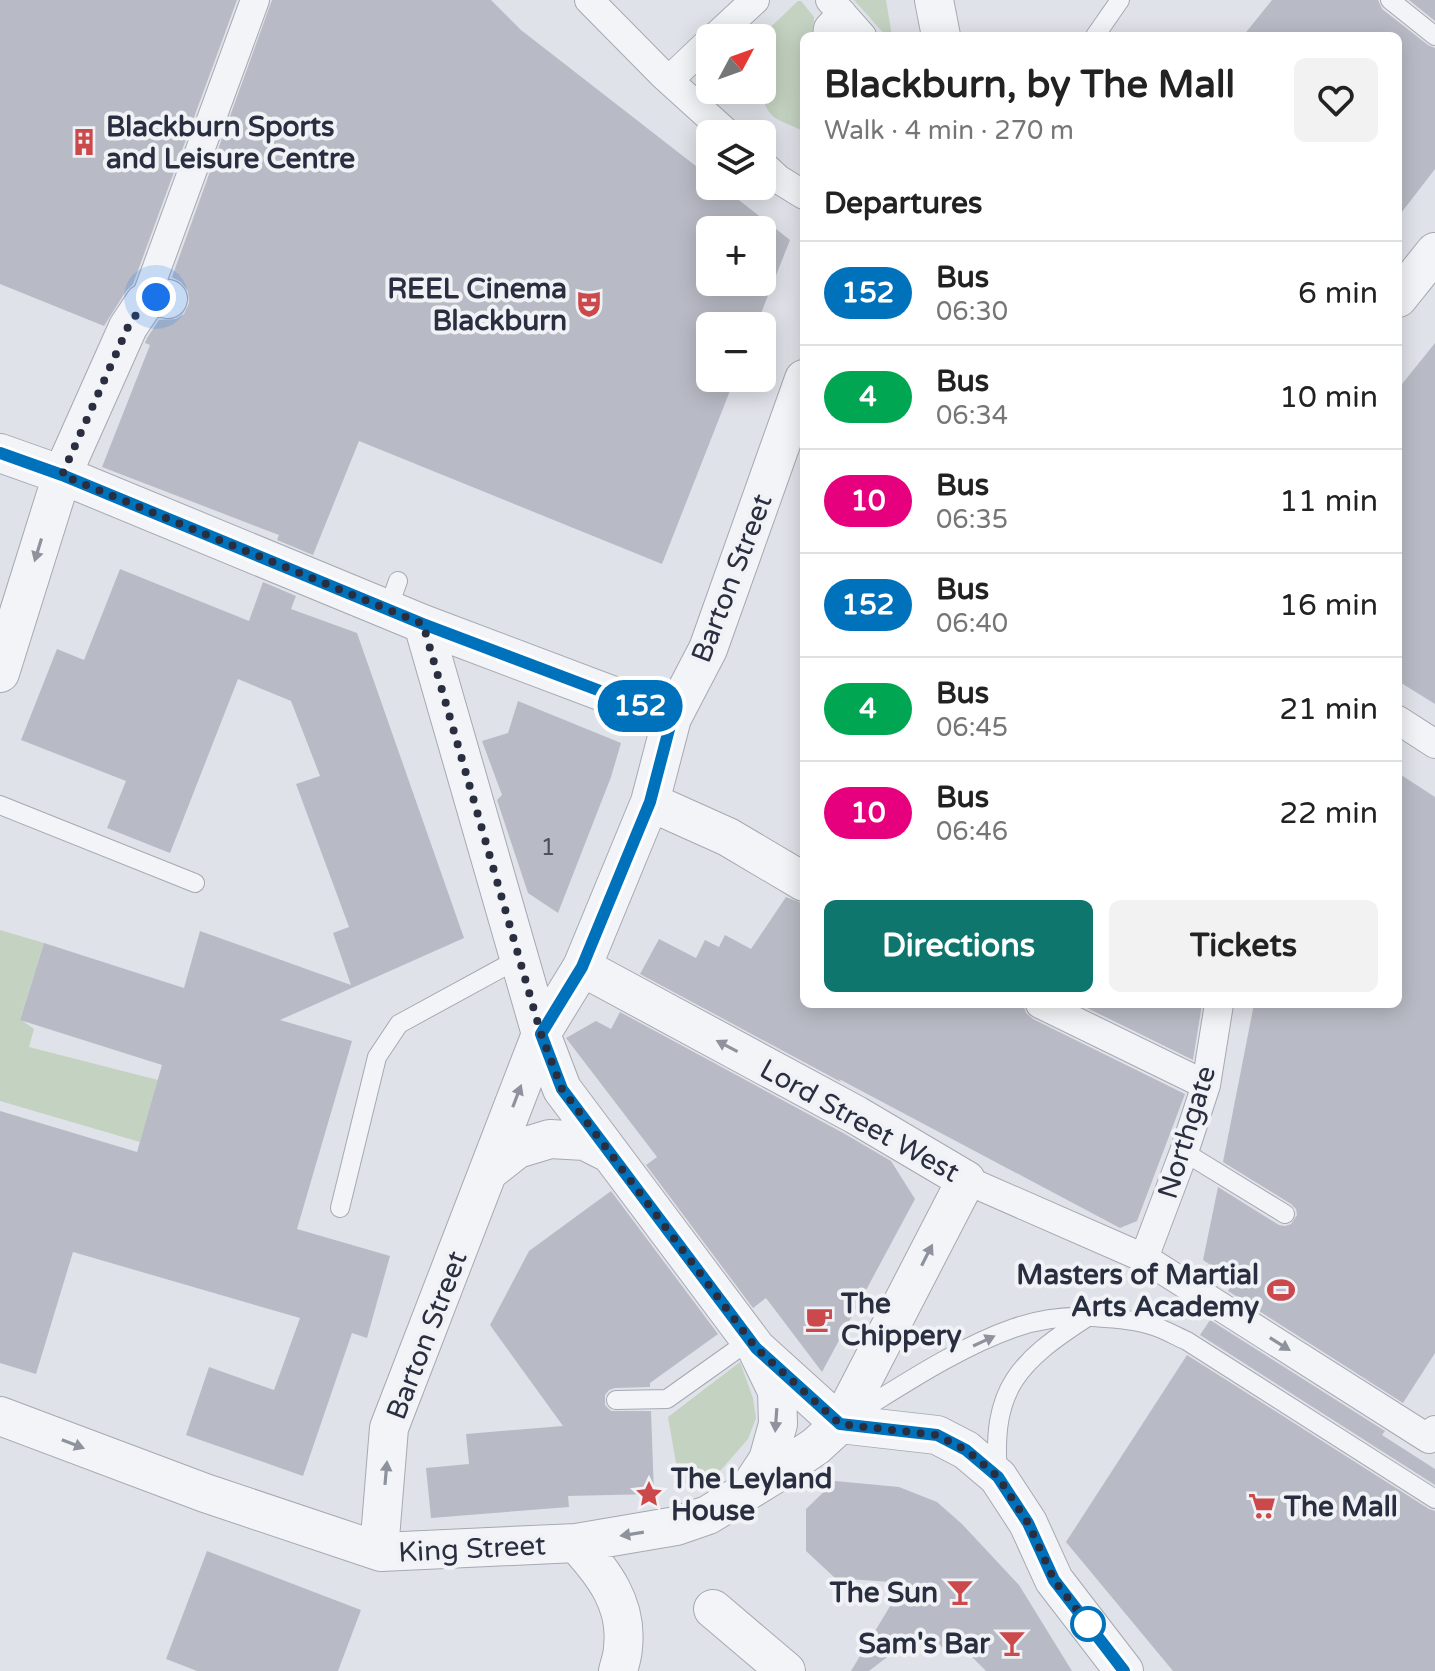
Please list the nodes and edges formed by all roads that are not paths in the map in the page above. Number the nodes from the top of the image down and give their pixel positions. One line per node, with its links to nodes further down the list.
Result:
1 (255, 0): 20 (street)
2 (589, 0): 14 (street)
3 (755, 0): 8 (street)
4 (934, 0): 10 (street)
5 (1120, 0): 11 (lane)
6 (1390, 0): 12 (lane)
7 (833, 16): 9 (street)
8 (729, 24)
9 (856, 32)
10 (940, 32)
11 (1098, 32)
12 (1435, 36)
13 (696, 55): 14 (street)
14 (669, 80): 15 (street)
15 (713, 120)
16 (776, 177): 17 (street)
17 (800, 193)
18 (1435, 252): 19 (street)
19 (1402, 293)
20 (156, 301): 23 (street)
21 (800, 390): 26 (street, Barton Street)
22 (0, 453): 23 (street)
23 (62, 475): 24 (street); 25 (street, one-way to 25)
24 (423, 624): 26 (street); 33 (street)
25 (0, 673)
26 (672, 718): 29 (street, Barton Street)
27 (1402, 723): 28 (street)
28 (1435, 744)
29 (650, 802): 31 (street); 34 (street, Barton Street)
30 (0, 805): 32 (lane)
31 (800, 880)
32 (195, 883)
33 (520, 958): 37 (street); 43 (lane)
34 (582, 967): 37 (street, Barton Street); 42 (street, Lord Street West, one-way to 34)
35 (1048, 1008): 38 (street)
36 (1218, 1008): 38 (street, Northgate)
37 (541, 1034): 40 (street); 41 (street, Barton Street, one-way to 37)
38 (1206, 1085): 39 (street, Northgate)
39 (1184, 1152): 44 (lane); 45 (street, Northgate)
40 (609, 1153): 41 (street); 47 (street)
41 (488, 1172): 56 (street, Barton Street, one-way to 41)
42 (966, 1180): 45 (street, Lord Street West); 50 (street, one-way to 42)
43 (340, 1208)
44 (1285, 1214)
45 (1144, 1258): 51 (street, Lord Street West, one-way to 51)
46 (1089, 1316): 50 (lane, one-way to 46); 52 (lane); 54 (lane)
47 (753, 1344): 48 (lane); 50 (street); 53 (street, one-way to 53)
48 (616, 1400)
49 (0, 1416): 56 (street, King Street, one-way to 56)
50 (840, 1424): 52 (street); 53 (street, King Street)
51 (1432, 1434)
52 (998, 1477): 60 (street)
53 (749, 1490): 55 (street, King Street, one-way to 55)
54 (1435, 1499)
55 (576, 1543): 56 (street, King Street); 59 (street)
56 (379, 1550)
57 (713, 1609): 58 (street)
58 (772, 1667)
59 (618, 1671)
60 (1124, 1671)

